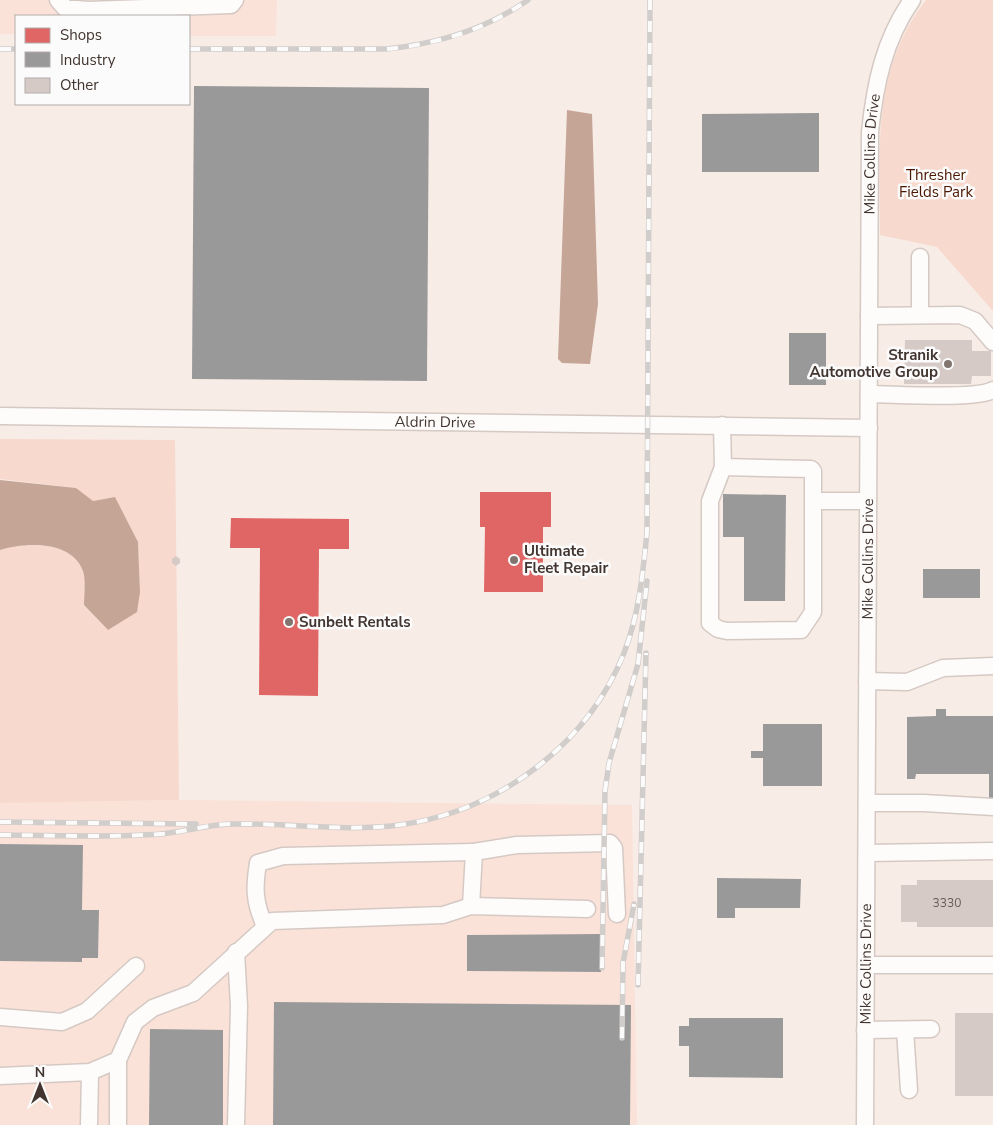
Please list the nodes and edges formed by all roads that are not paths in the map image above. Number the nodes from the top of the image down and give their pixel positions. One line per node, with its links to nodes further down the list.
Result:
1 (58, 0): 2 (street)
2 (234, 0)
3 (912, 0): 6 (street, Mike Collins Drive)
4 (920, 257): 5 (street)
5 (920, 315): 6 (street); 7 (street)
6 (869, 316): 9 (street, Mike Collins Drive)
7 (993, 342)
8 (993, 390): 9 (street)
9 (869, 394): 12 (street, Mike Collins Drive)
10 (0, 416): 11 (street, Aldrin Drive)
11 (722, 425): 12 (street, Aldrin Drive); 13 (street)
12 (869, 428): 15 (street, Mike Collins Drive)
13 (723, 467): 14 (street); 14 (street)
14 (814, 501): 15 (street)
15 (868, 501): 17 (street, Mike Collins Drive)
16 (993, 666): 17 (street)
17 (868, 681): 18 (street, Mike Collins Drive)
18 (867, 803): 19 (street); 22 (street, Mike Collins Drive)
19 (993, 806)
20 (993, 851): 22 (street)
21 (474, 852): 23 (street); 25 (street); 26 (street)
22 (866, 853): 28 (street, Mike Collins Drive)
23 (471, 906): 24 (street); 26 (street)
24 (588, 908)
25 (617, 914)
26 (265, 926): 27 (street)
27 (236, 952): 35 (street); 41 (street)
28 (866, 965): 29 (street); 33 (street, Mike Collins Drive)
29 (993, 965)
30 (136, 966): 31 (street)
31 (0, 1016)
32 (931, 1029): 34 (street)
33 (866, 1030): 34 (street); 42 (street, Mike Collins Drive)
34 (904, 1030): 38 (street)
35 (118, 1060): 36 (street); 40 (street)
36 (90, 1072): 37 (street); 39 (street)
37 (0, 1076)
38 (909, 1090)
39 (89, 1125)
40 (118, 1125)
41 (236, 1125)
42 (865, 1125)

